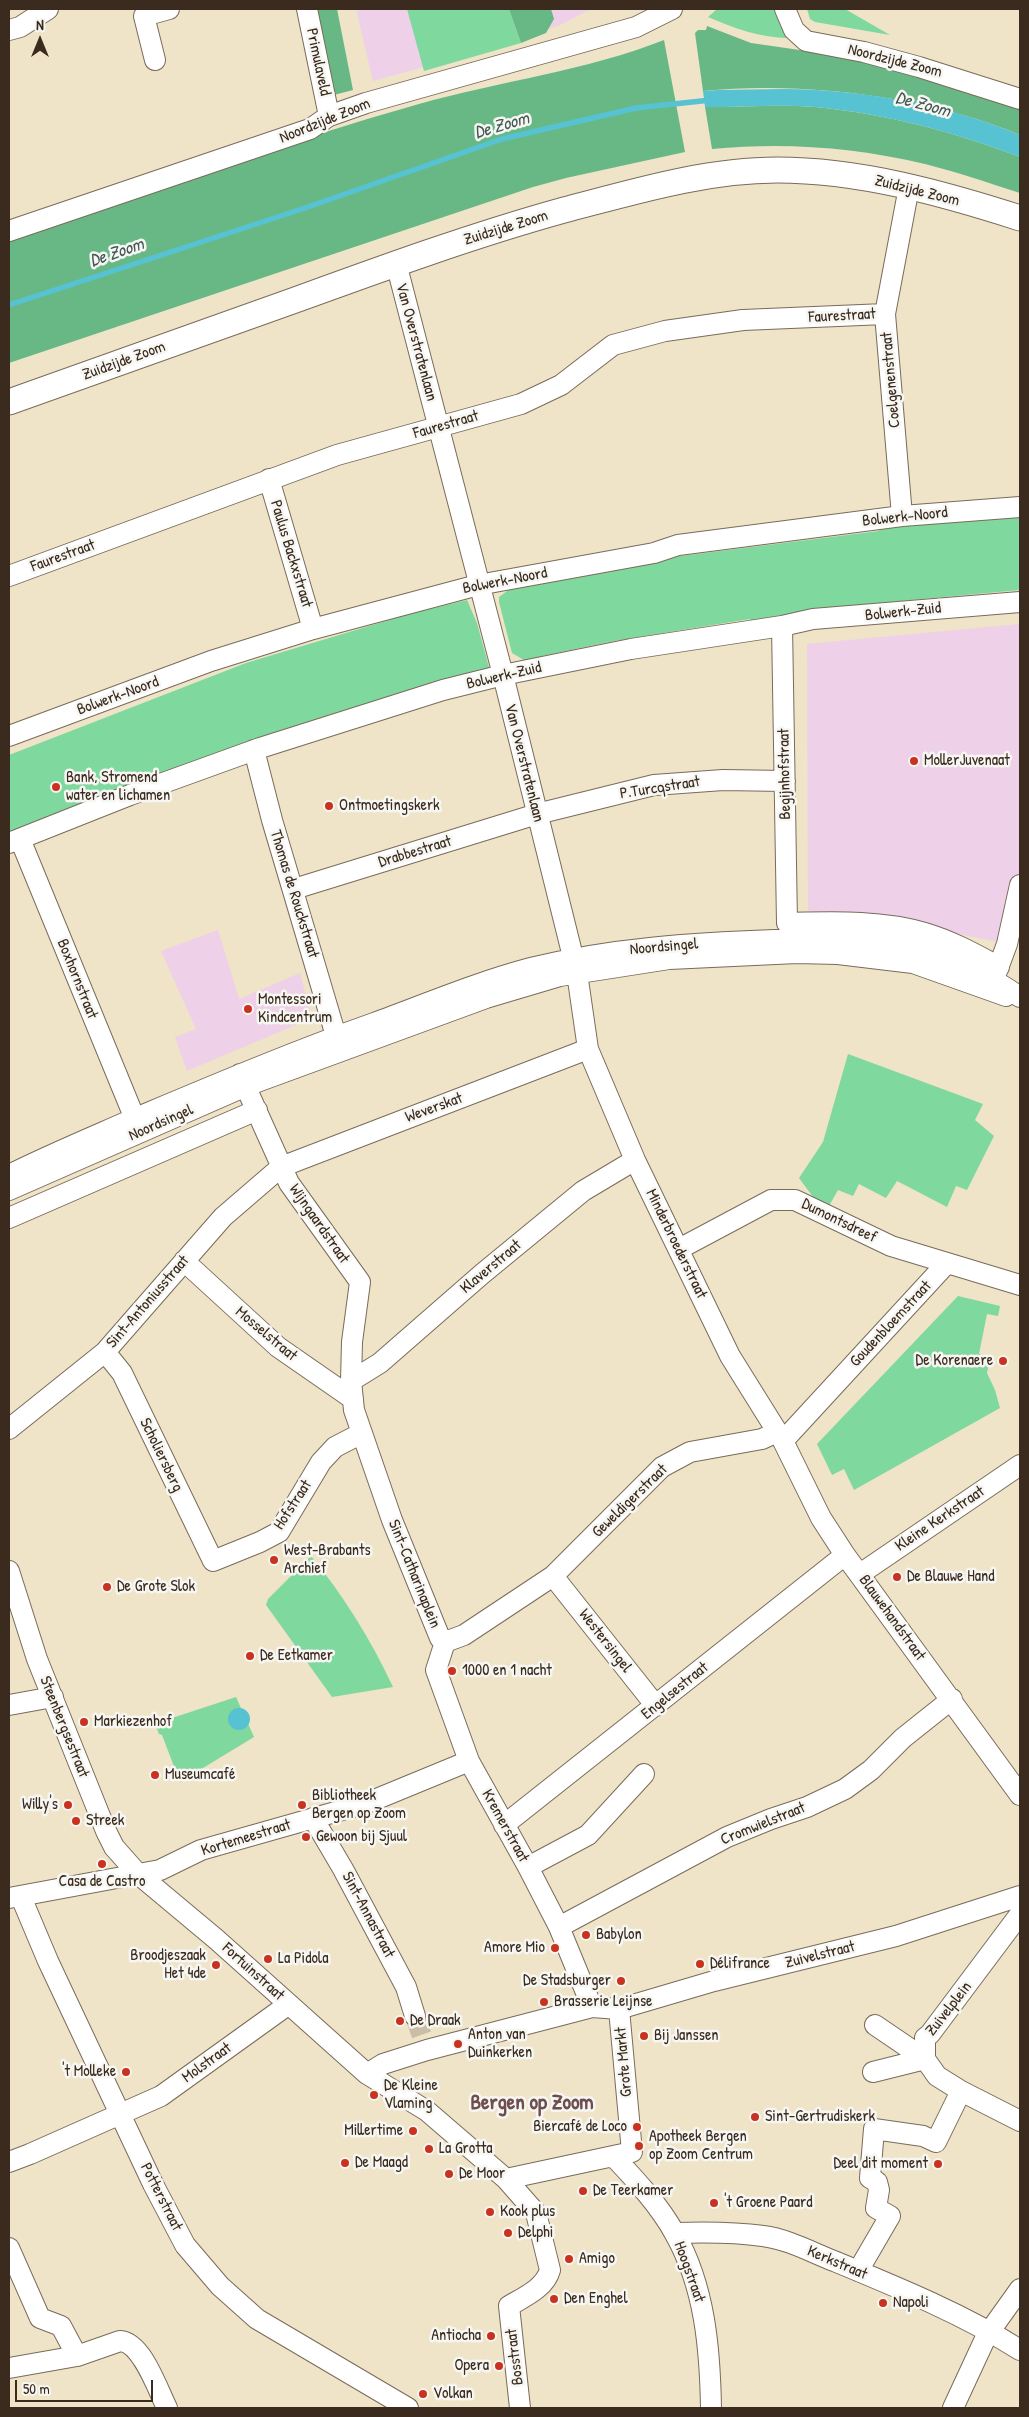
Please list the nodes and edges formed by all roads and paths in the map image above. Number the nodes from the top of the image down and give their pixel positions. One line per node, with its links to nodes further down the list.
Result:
1 (48, 9): 6 (street)
2 (169, 9): 7 (street)
3 (307, 9): 9 (street, Primulaveld)
4 (672, 9): 9 (street, Noordzijde Zoom)
5 (785, 9): 8 (street, Noordzijde Zoom)
6 (9, 30)
7 (155, 60)
8 (1020, 99)
9 (329, 116): 12 (street, Noordzijde Zoom)
10 (909, 186): 11 (main road, Zuidzijde Zoom); 13 (main road, Zuidzijde Zoom); 14 (street, Coelgenenstraat)
11 (1020, 218)
12 (9, 231)
13 (396, 263): 15 (main road, Zuidzijde Zoom); 16 (street, Van Overstratenlaan)
14 (885, 314): 16 (street, Faurestraat); 19 (street, Coelgenenstraat)
15 (9, 402)
16 (439, 428): 17 (street, Faurestraat); 21 (street, Van Overstratenlaan)
17 (269, 479): 20 (street, Faurestraat); 24 (street, Paulus Backxstraat)
18 (1020, 507): 19 (street, Bolwerk-Noord)
19 (902, 516): 21 (street, Bolwerk-Noord)
20 (9, 576)
21 (478, 585): 24 (street, Bolwerk-Noord); 25 (street, Van Overstratenlaan)
22 (1020, 602): 23 (street, Bolwerk-Zuid)
23 (782, 626): 25 (street, Bolwerk-Zuid); 28 (street, Begijnhofstraat)
24 (313, 629): 26 (street, Bolwerk-Noord)
25 (503, 675): 27 (street, Bolwerk-Zuid); 29 (street, Van Overstratenlaan)
26 (9, 736)
27 (254, 750): 30 (street, Bolwerk-Zuid); 32 (street, Thomas de Rouckstraat)
28 (785, 781): 29 (street, P.Turcqstraat); 33 (street, Begijnhofstraat)
29 (537, 814): 32 (street, Drabbestraat); 34 (street, Van Overstratenlaan)
30 (14, 841): 42 (street, Boxhornstraat)
31 (1020, 885): 35 (street)
32 (294, 889): 37 (street, Thomas de Rouckstraat)
33 (787, 923): 35 (street, Noordsingel)
34 (575, 966): 35 (street, Noordsingel); 37 (street, Noordsingel); 38 (street); 39 (street, Noordsingel)
35 (994, 979): 36 (street, Noordsingel)
36 (1020, 998)
37 (336, 1036): 39 (street, Noordsingel)
38 (588, 1049): 43 (street, Minderbroederstraat); 44 (street, Weverskat)
39 (313, 1053): 40 (street, Noordsingel)
40 (243, 1080): 41 (street, Wijngaardstraat); 42 (street, Noordsingel); 46 (street, Noordsingel)
41 (257, 1110): 44 (street, Wijngaardstraat); 47 (street, Noordsingel)
42 (135, 1119): 45 (street, Noordsingel)
43 (636, 1160): 48 (street, Minderbroederstraat); 53 (street, Klaverstraat)
44 (281, 1167): 49 (street, Sint-Antoniusstraat); 53 (street, Wijngaardstraat)
45 (9, 1175)
46 (9, 1190)
47 (9, 1218)
48 (679, 1249): 50 (street, Dumontsdreef); 56 (street, Minderbroederstraat)
49 (184, 1261): 52 (street, Sint-Antoniusstraat); 53 (street, Mosselstraat)
50 (947, 1263): 51 (street); 56 (street, Goudenbloemstraat)
51 (1020, 1285)
52 (105, 1352): 54 (street, Sint-Antoniusstraat); 59 (street, Scholiersberg)
53 (352, 1390): 55 (street, Sint-Catharinaplein)
54 (9, 1429)
55 (362, 1433): 59 (street, Hofstraat); 63 (street, Sint-Catharinaplein)
56 (780, 1437): 58 (street, Blauwehandstraat); 62 (street, Geweldigerstraat)
57 (1020, 1465): 61 (street, Kleine Kerkstraat)
58 (845, 1555): 61 (street, Blauwehandstraat); 67 (street, Engelsestraat)
59 (213, 1561)
60 (9, 1571): 64 (street, Steenbergsestraat)
61 (860, 1574): 65 (street, Blauwehandstraat)
62 (553, 1576): 63 (street, Sint-Catharinaplein); 67 (street, Westersingel)
63 (445, 1642): 68 (street, Kremerstraat)
64 (52, 1696): 66 (street); 74 (street, Steenbergsestraat)
65 (952, 1699): 70 (street, Blauwehandstraat); 78 (street, Cromwielstraat)
66 (9, 1705)
67 (656, 1706): 72 (street, Engelsestraat)
68 (468, 1761): 71 (street, Kortemeestraat); 72 (street, Kremerstraat)
69 (644, 1774): 73 (street)
70 (1017, 1781)
71 (313, 1818): 74 (street, Kortemeestraat); 82 (street, Sint-Annastraat)
72 (504, 1825): 73 (street, Kremerstraat)
73 (528, 1867): 78 (street, Kremerstraat)
74 (137, 1873): 76 (street, Kortemeestraat); 79 (street, Fortuinstraat)
75 (1020, 1896): 81 (street, Zuivelstraat)
76 (15, 1897): 88 (street, Potterstraat)
77 (1020, 1914): 84 (street, Zuivelplein)
78 (559, 1927): 80 (street, Kremerstraat)
79 (289, 2004): 86 (street, Fortuinstraat); 88 (street, Molstraat)
80 (592, 2007): 81 (street, Grote Markt); 86 (street, Grote Markt)
81 (619, 2009): 90 (street, Grote Markt)
82 (415, 2016)
83 (875, 2025): 84 (street, Zuivelplein)
84 (925, 2059): 85 (street); 87 (street)
85 (873, 2072)
86 (367, 2074): 92 (street)
87 (961, 2091): 89 (street); 95 (street)
88 (121, 2115): 91 (street, Molstraat); 102 (street, Potterstraat)
89 (1020, 2121)
90 (613, 2156): 92 (street, Grote Markt); 93 (street, Hoogstraat)
91 (9, 2162)
92 (506, 2179): 103 (street, Bosstraat)
93 (675, 2233): 95 (street, Kerkstraat); 104 (street, Hoogstraat)
94 (9, 2248): 99 (street)
95 (858, 2271): 97 (street, Kerkstraat)
96 (1020, 2289): 97 (street)
97 (987, 2335): 98 (street, Kerkstraat); 105 (street)
98 (1020, 2350)
99 (77, 2356): 100 (street); 101 (street)
100 (9, 2368)
101 (167, 2408)
102 (408, 2408)
103 (520, 2408)
104 (712, 2408)
105 (953, 2408)

